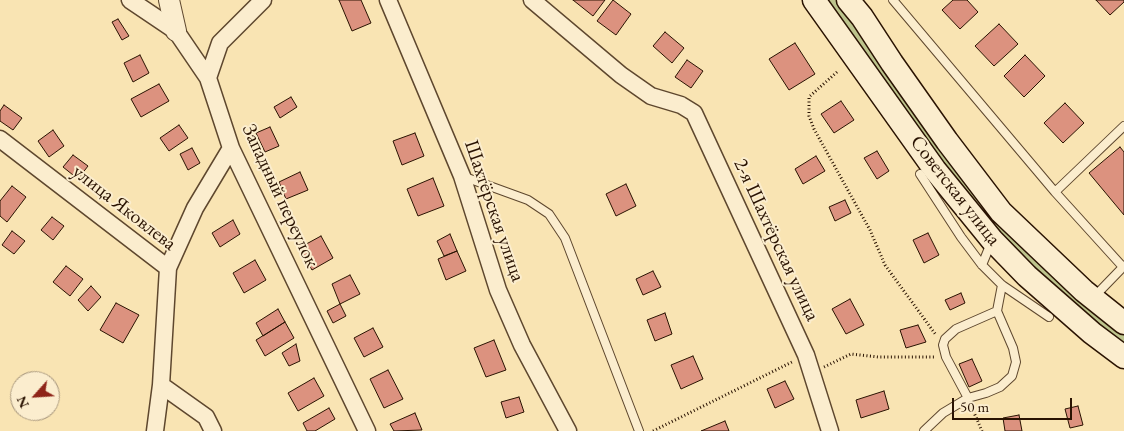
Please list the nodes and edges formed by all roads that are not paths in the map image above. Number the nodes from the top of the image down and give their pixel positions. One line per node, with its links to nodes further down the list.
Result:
1 (130, 0): 9 (street, Западный переулок)
2 (169, 0): 9 (street)
3 (264, 0): 10 (street)
4 (388, 0): 17 (street, Шахтёрская улица)
5 (532, 0): 36 (street, 2-я Шахтёрская улица)
6 (814, 0): 19 (main road, Советская улица)
7 (848, 0): 24 (main road, Советская улица)
8 (893, 0): 18 (lane)
9 (176, 32): 10 (street, Западный переулок)
10 (208, 78): 15 (street, Западный переулок)
11 (1124, 126): 12 (lane)
12 (1118, 133): 14 (lane); 18 (lane)
13 (0, 139): 22 (street, улица Яковлева)
14 (1124, 140)
15 (231, 148): 22 (street); 33 (street, Западный переулок)
16 (920, 174): 20 (lane)
17 (462, 176): 34 (street, Шахтёрская улица); 35 (lane)
18 (1055, 192): 21 (lane)
19 (992, 240): 20 (lane); 28 (main road, Советская улица)
20 (982, 265): 23 (lane)
21 (1123, 266): 24 (lane)
22 (168, 268): 29 (street, улица Яковлева)
23 (1002, 285): 25 (lane); 26 (lane)
24 (1093, 298): 27 (main road, Советская улица)
25 (997, 311): 30 (lane); 30 (lane)
26 (1049, 317)
27 (1124, 323)
28 (1124, 357)
29 (161, 384): 31 (street, улица Яковлева); 32 (street)
30 (968, 398): 37 (lane)
31 (155, 431)
32 (213, 431)
33 (367, 431)
34 (568, 431)
35 (638, 431)
36 (830, 431)
37 (924, 431)

